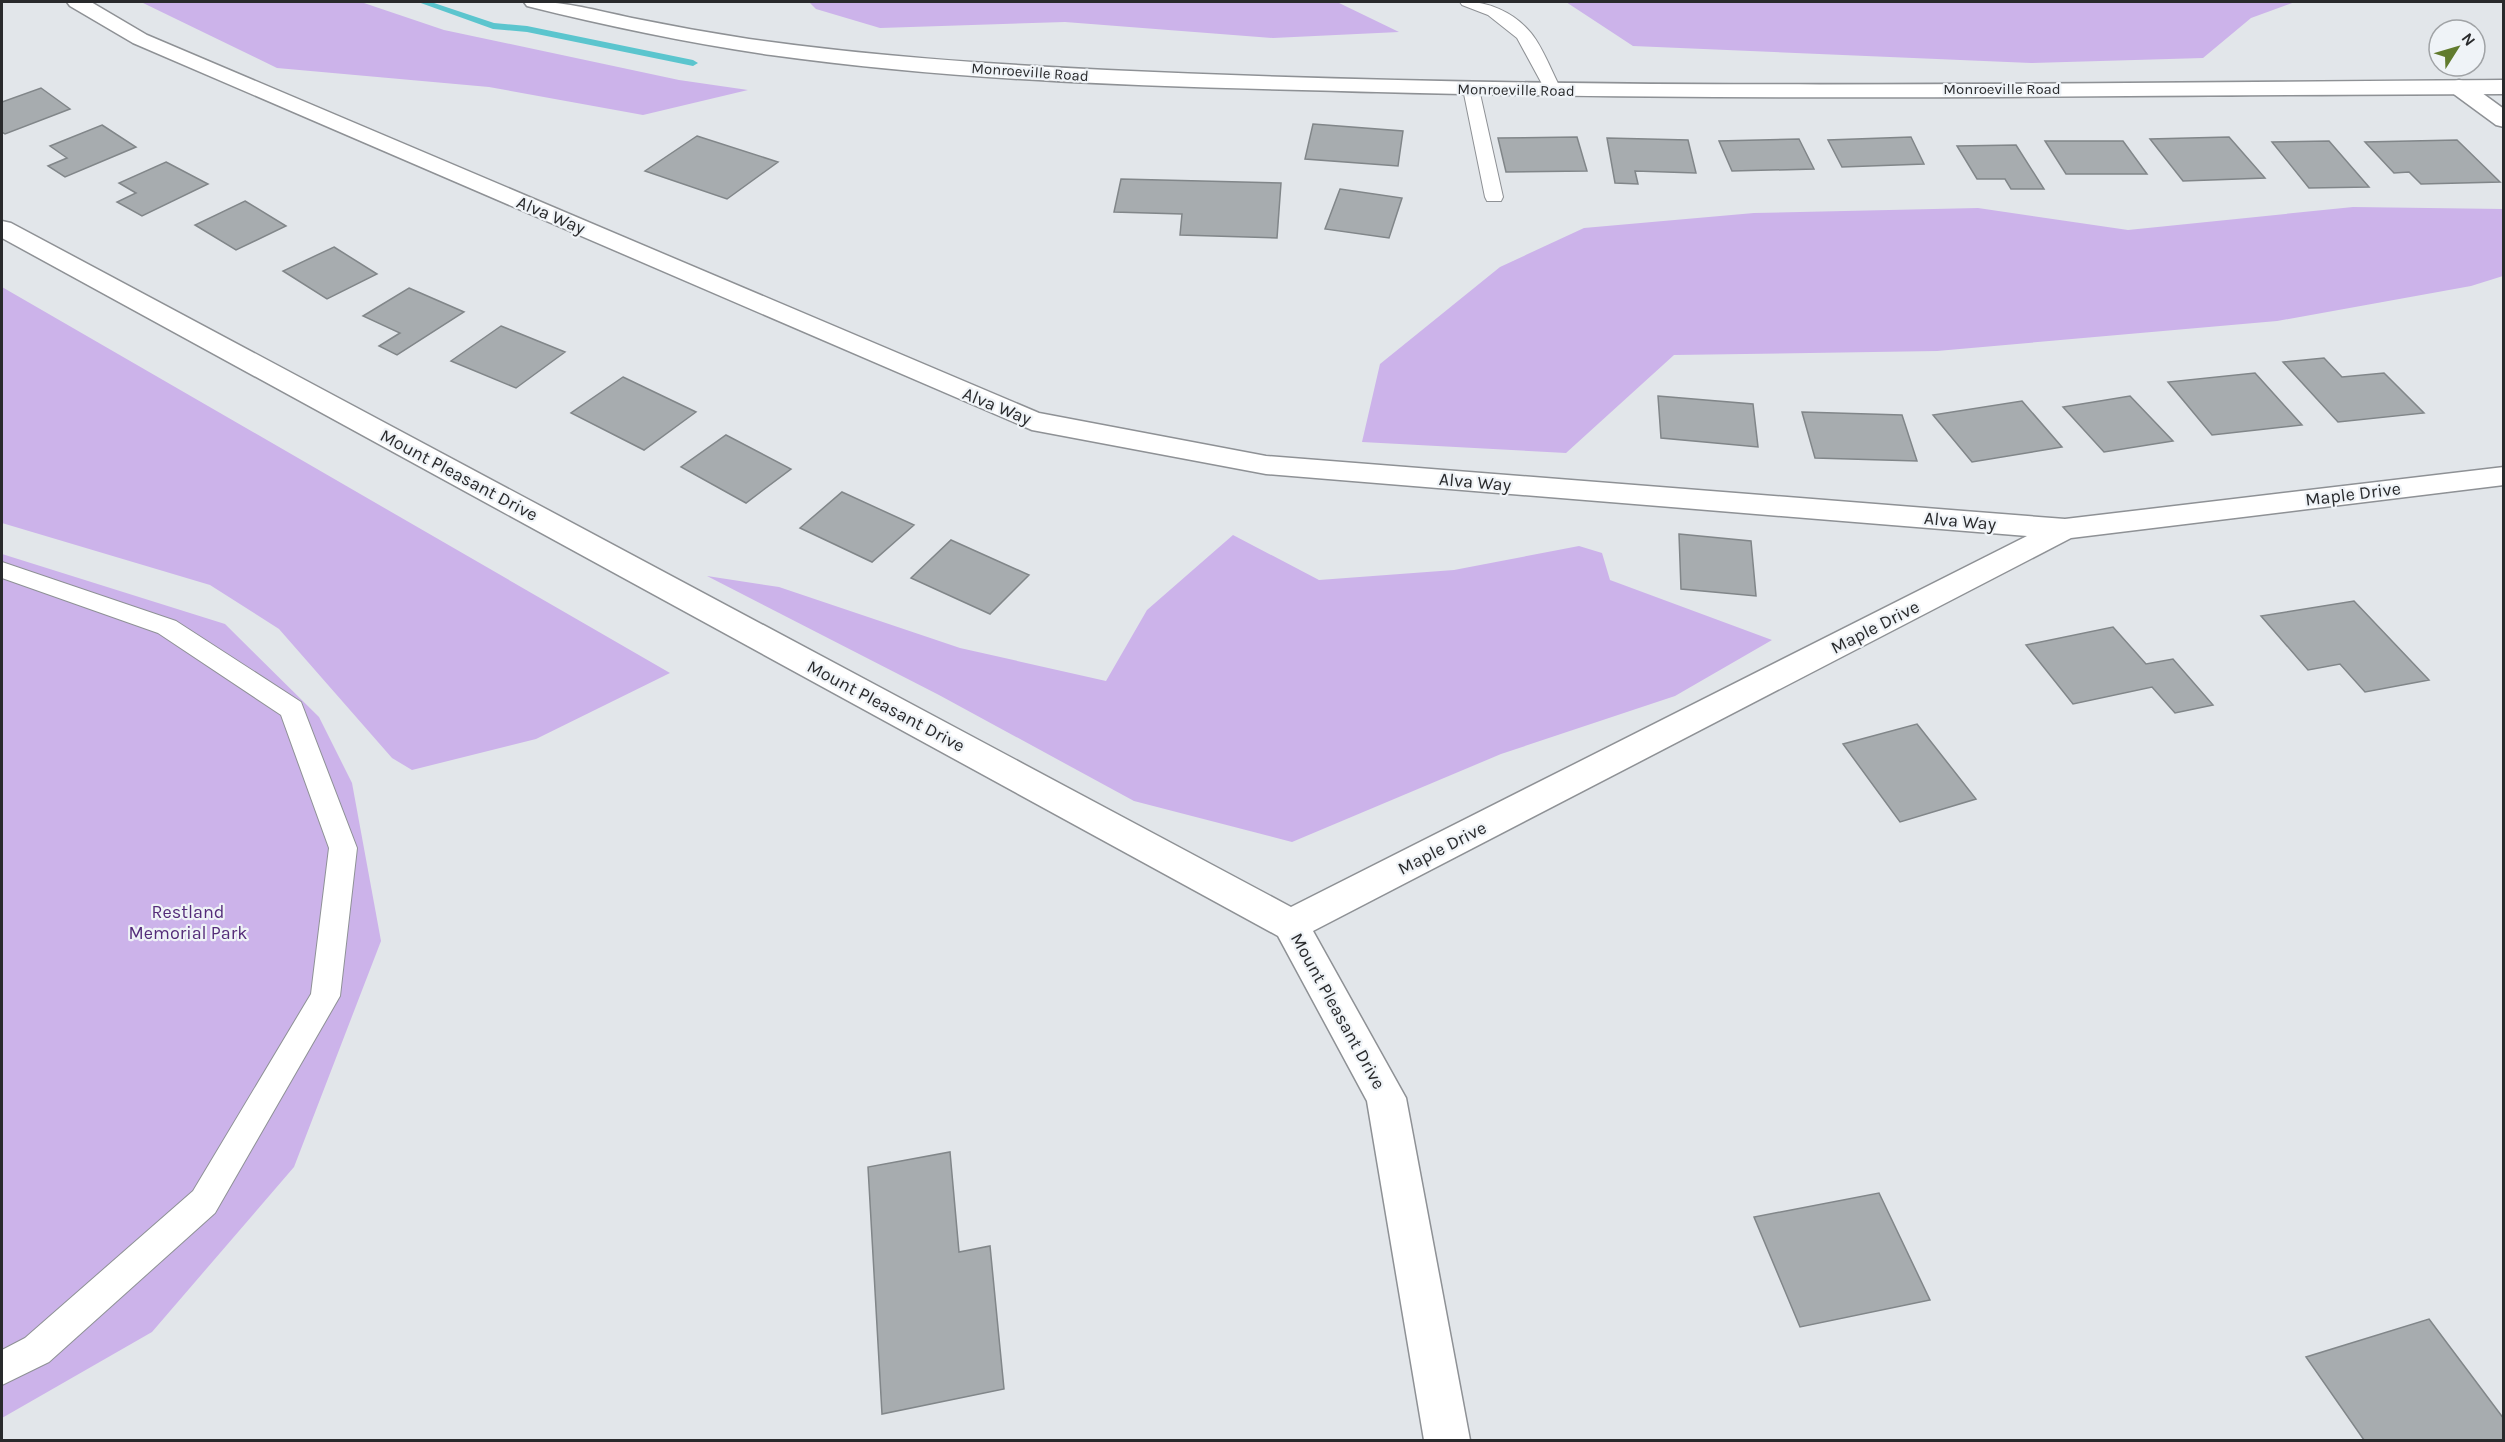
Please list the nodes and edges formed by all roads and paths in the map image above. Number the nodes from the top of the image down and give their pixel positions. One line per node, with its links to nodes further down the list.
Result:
1 (77, 2): 12 (street, Alva Way)
2 (534, 2): 6 (street, Monroeville Road)
3 (1468, 2): 7 (lane)
4 (2459, 87): 5 (street, Monroeville Road); 7 (street, Monroeville Road); 8 (street)
5 (2504, 87)
6 (1472, 89): 7 (street, Monroeville Road); 9 (lane)
7 (1554, 91)
8 (2504, 120)
9 (1494, 197)
10 (2, 228): 14 (street, Mount Pleasant Drive)
11 (2504, 476): 12 (street, Maple Drive)
12 (2065, 529): 14 (street, Maple Drive)
13 (2, 570): 15 (lane)
14 (1292, 925): 16 (street, Mount Pleasant Drive)
15 (2, 1368)
16 (1447, 1440)

